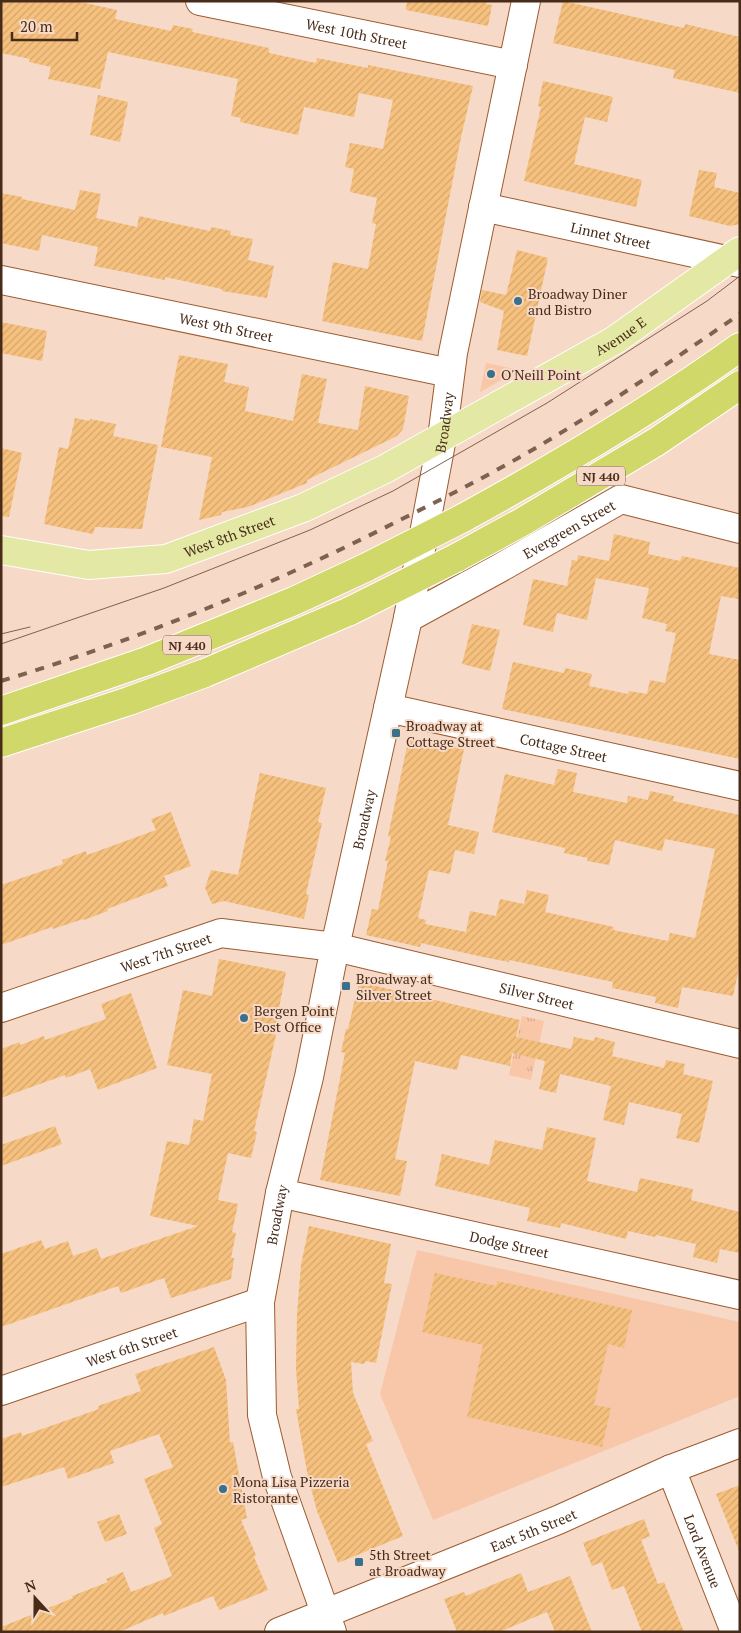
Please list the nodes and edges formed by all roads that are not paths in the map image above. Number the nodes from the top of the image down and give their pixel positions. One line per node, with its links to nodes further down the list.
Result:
1 (200, 1): 3 (street, West 10th Street)
2 (526, 1): 3 (street, Broadway)
3 (512, 65): 4 (street, Broadway)
4 (483, 207): 5 (street, Linnet Street); 8 (street, Broadway)
5 (736, 258): 10 (main road, Avenue E)
6 (1, 280): 8 (street, West 9th Street)
7 (740, 347): 15 (highway, NJ 440, bridge)
8 (450, 373): 10 (street, Broadway)
9 (740, 385): 16 (highway, NJ 440, bridge)
10 (442, 438): 12 (main road, West 8th Street); 13 (street, Broadway)
11 (740, 529): 13 (street, Evergreen Street)
12 (1, 550)
13 (408, 618): 14 (street, Broadway)
14 (388, 708): 17 (street, Cottage Street); 18 (street, Broadway)
15 (1, 711)
16 (1, 743)
17 (740, 786)
18 (334, 948): 19 (street, West 7th Street); 20 (street, Silver Street); 21 (street, Broadway)
19 (1, 1008)
20 (740, 1044)
21 (280, 1193): 22 (street, Dodge Street); 23 (street, Broadway)
22 (740, 1295)
23 (260, 1302): 24 (street, West 6th Street); 27 (street, Broadway)
24 (1, 1391)
25 (740, 1443): 26 (street, East 5th Street)
26 (671, 1469): 27 (street, East 5th Street); 29 (street, Lord Avenue)
27 (328, 1622): 28 (street, East 5th Street)
28 (280, 1632)
29 (735, 1632)

